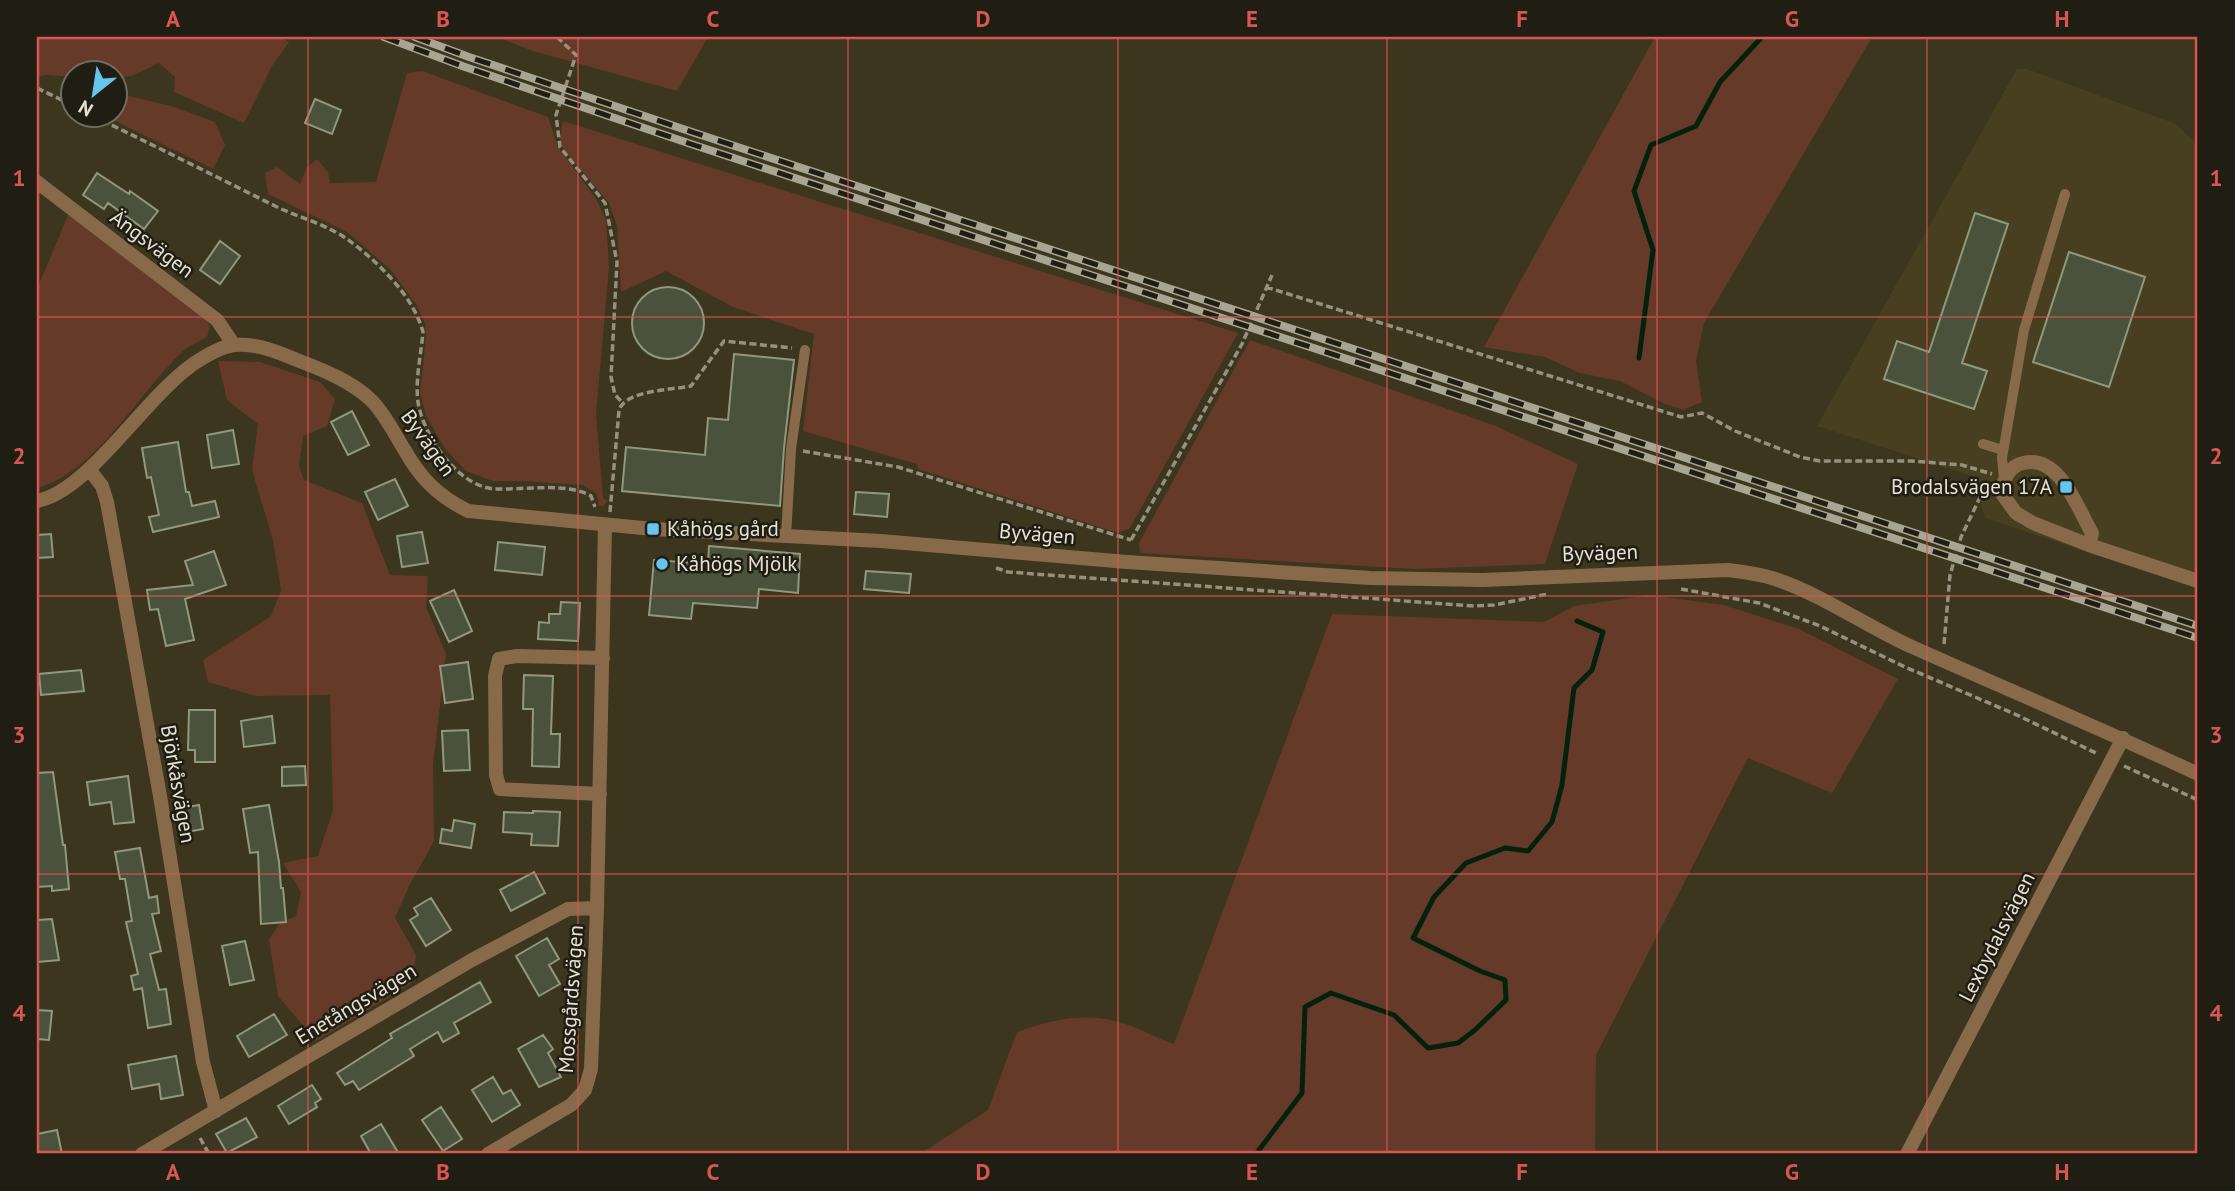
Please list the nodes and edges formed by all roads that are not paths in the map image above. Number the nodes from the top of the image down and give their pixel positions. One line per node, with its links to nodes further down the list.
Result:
1 (37, 182): 3 (street, Ängsvägen)
2 (2065, 194): 6 (lane)
3 (234, 345): 7 (street, Byvägen); 10 (street, Byvägen)
4 (805, 349): 11 (lane)
5 (1983, 444): 6 (lane)
6 (2003, 450): 8 (lane)
7 (89, 469): 9 (street, Byvägen); 19 (street, Björkåsvägen)
8 (1998, 476): 12 (street); 12 (street)
9 (37, 501)
10 (599, 524): 11 (street, Byvägen); 14 (street, Mossgårdsvägen)
11 (786, 537): 15 (street, Byvägen)
12 (2089, 545): 13 (street)
13 (2198, 581)
14 (603, 658): 17 (street, Mossgårdsvägen); 17 (street)
15 (2123, 738): 16 (street, Byvägen); 22 (street, Lexbydalsvägen)
16 (2198, 774)
17 (600, 794): 18 (street, Mossgårdsvägen)
18 (597, 908): 19 (street, Enetångsvägen); 21 (street, Mossgårdsvägen)
19 (216, 1111): 20 (street, Enetångsvägen)
20 (142, 1154)
21 (488, 1154)
22 (1907, 1154)

